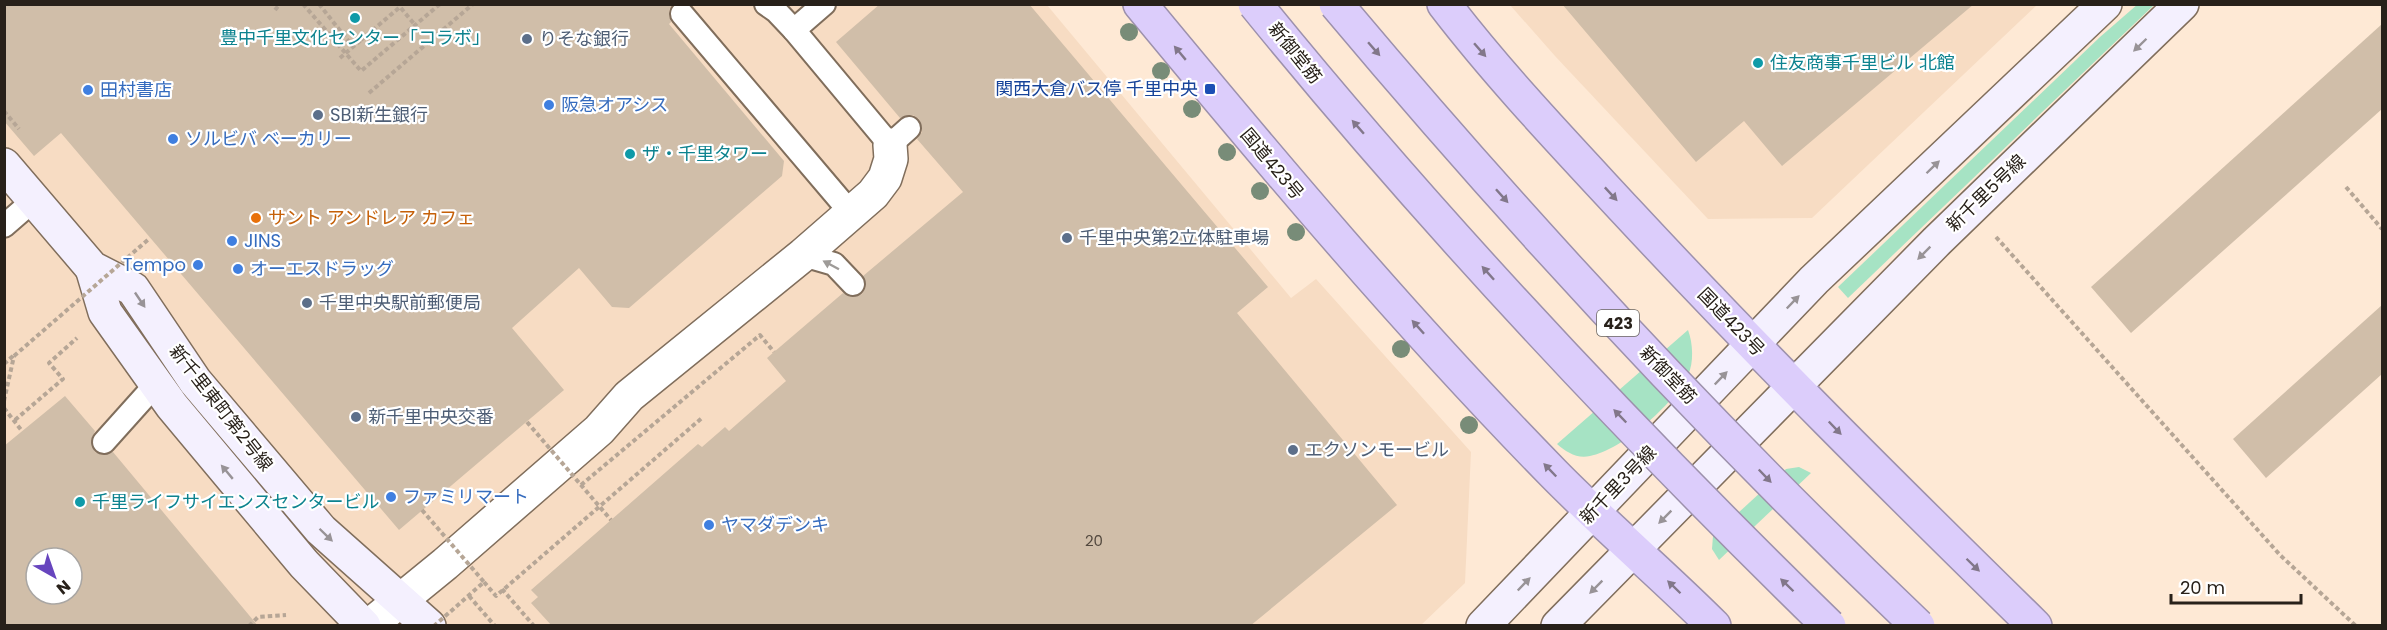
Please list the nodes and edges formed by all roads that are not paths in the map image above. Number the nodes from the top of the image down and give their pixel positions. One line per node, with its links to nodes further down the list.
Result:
1 (766, 4): 10 (lane)
2 (824, 4): 10 (lane)
3 (1140, 4): 23 (highway, 国道423号, one-way to 3)
4 (1255, 4): 32 (highway, 新御堂筋, one-way to 4, bridge)
5 (1336, 4): 33 (highway, 新御堂筋 / 423, one-way to 33, bridge)
6 (1444, 4): 19 (highway, 国道423号, one-way to 19)
7 (2105, 4): 19 (street, one-way to 7)
8 (2182, 4): 21 (street, 新千里5号線, one-way to 21)
9 (682, 14): 14 (lane)
10 (794, 30): 11 (lane)
11 (899, 137): 14 (street)
12 (4, 165): 13 (street, 新千里東町第2号線)
13 (34, 200): 15 (lane); 17 (street, 新千里東町第2号線)
14 (851, 213): 16 (street)
15 (4, 226)
16 (803, 255): 18 (lane, one-way to 16); 25 (street)
17 (92, 268): 20 (street, 新千里東町第2号線); 25 (street, 新千里東町第2号線, one-way to 25)
18 (853, 284)
19 (1753, 345): 21 (highway, 国道423号); 23 (street, 新千里3号線, one-way to 19)
20 (156, 384): 22 (lane); 26 (street, 新千里東町第2号線, one-way to 20)
21 (1794, 386): 24 (street, one-way to 24); 34 (highway, 国道423号, one-way to 34)
22 (104, 442)
23 (1593, 511): 24 (highway, 国道423号); 29 (street, 新千里3号線, one-way to 23)
24 (1634, 549): 30 (street, one-way to 30); 31 (highway, 国道423号, one-way to 24)
25 (400, 600): 27 (street); 28 (street, 新千里東町第2号線)
26 (364, 626)
27 (369, 626)
28 (429, 626)
29 (1483, 626)
30 (1558, 626)
31 (1714, 626)
32 (1829, 626)
33 (1918, 626)
34 (2035, 626)

